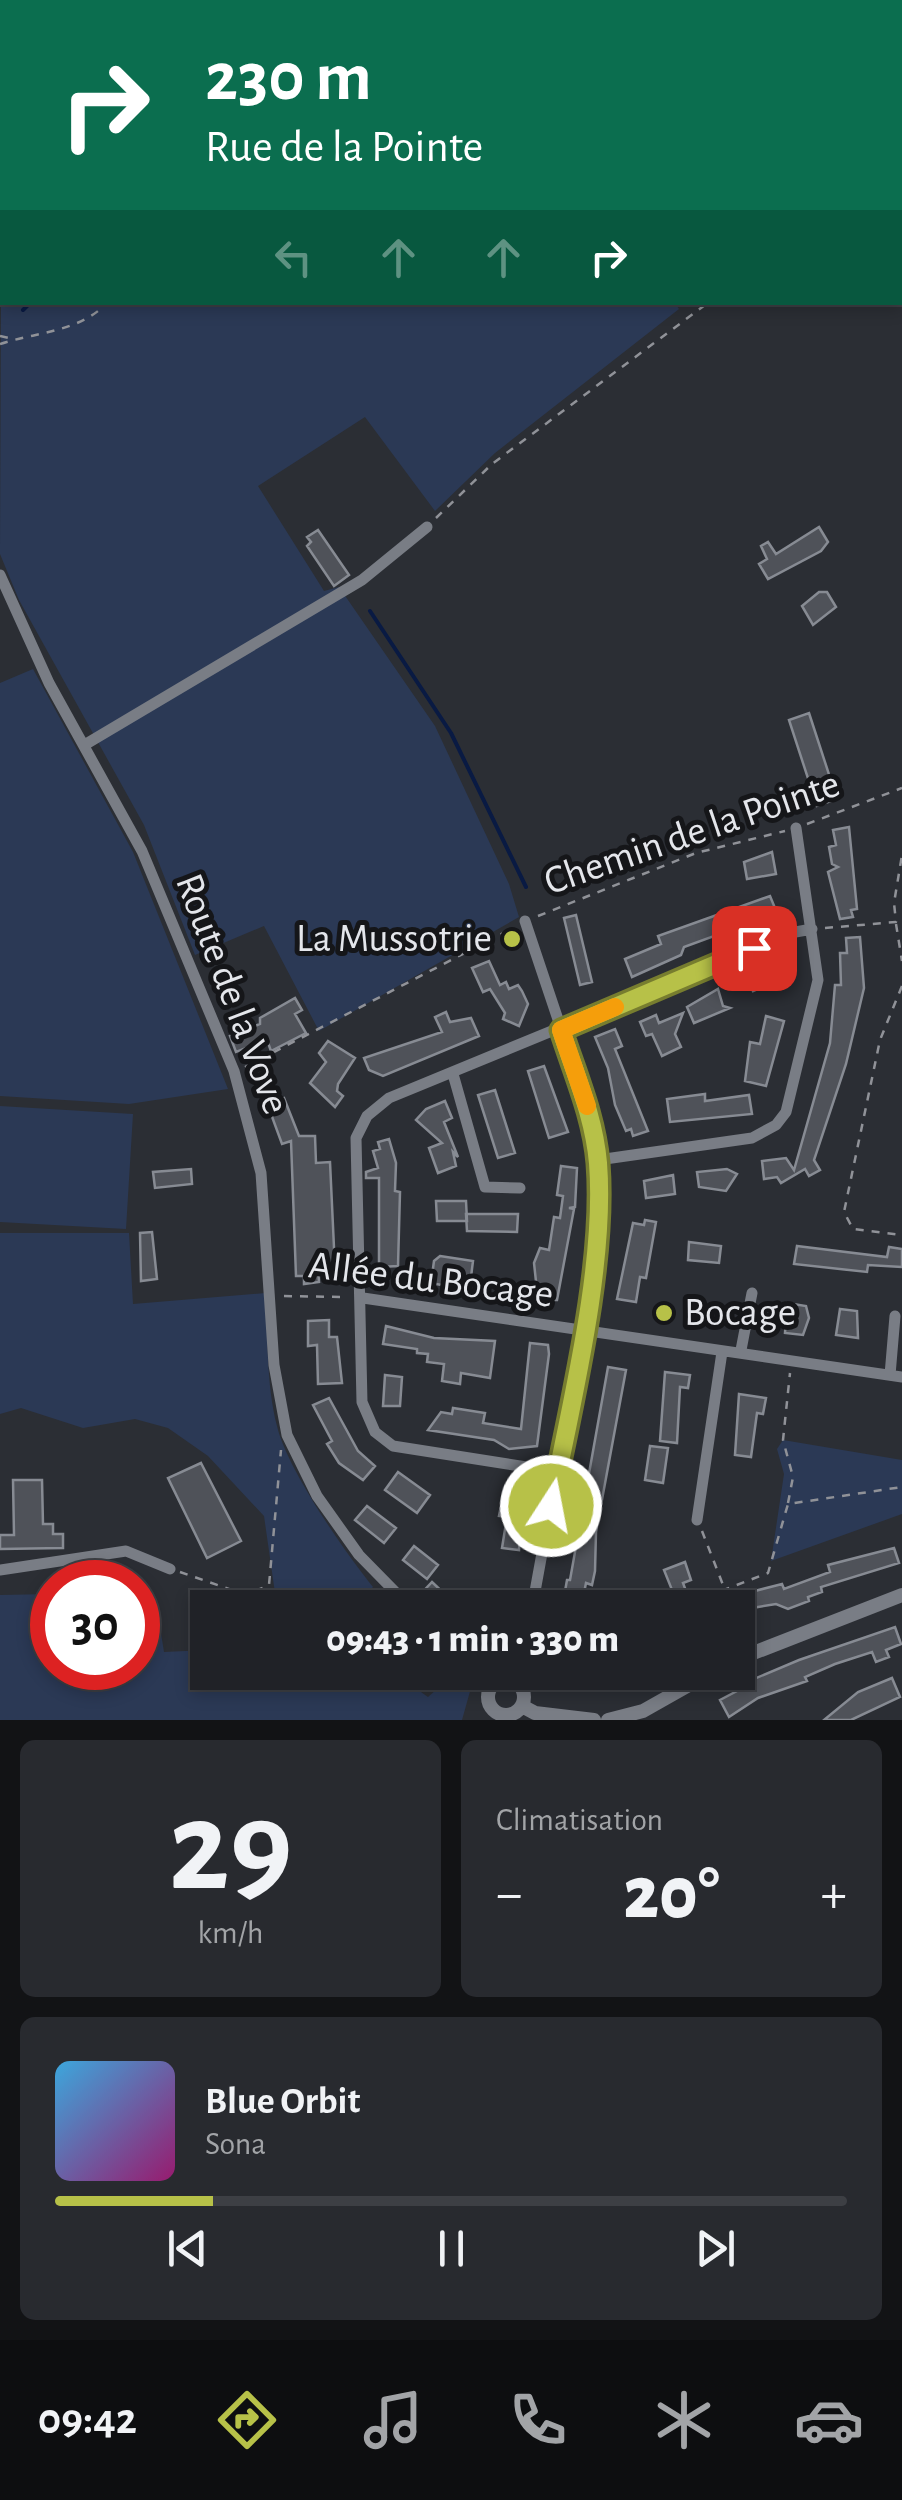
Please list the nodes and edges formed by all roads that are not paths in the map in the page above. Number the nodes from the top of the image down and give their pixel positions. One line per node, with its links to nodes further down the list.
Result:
1 (427, 527): 3 (street)
2 (0, 576): 3 (street, Route de la Vove)
3 (86, 744): 22 (street, Route de la Vove)
4 (796, 828): 6 (street)
5 (525, 921): 7 (street)
6 (812, 929): 7 (street); 9 (street)
7 (561, 1030): 8 (street); 9 (street)
8 (453, 1074): 10 (street); 12 (street)
9 (598, 1160): 14 (street)
10 (520, 1188)
11 (752, 1293): 15 (street)
12 (363, 1298): 14 (street, Allée du Bocage); 18 (street)
13 (895, 1316): 17 (street)
14 (582, 1331): 16 (street, Allée du Bocage); 18 (street)
15 (741, 1350): 16 (street, Allée du Bocage); 17 (street, Allée du Bocage)
16 (722, 1352): 19 (street)
17 (896, 1376)
18 (558, 1472): 23 (street)
19 (697, 1520)
20 (170, 1569): 21 (street)
21 (0, 1570)
22 (393, 1590)
23 (535, 1590)
24 (902, 1594): 25 (street)
25 (755, 1652)
26 (490, 1690): 30 (street)
27 (522, 1690): 29 (street)
28 (685, 1690): 31 (street)
29 (522, 1706): 30 (street); 32 (street)
30 (492, 1716)
31 (646, 1716): 33 (street)
32 (594, 1720)
33 (608, 1720)

